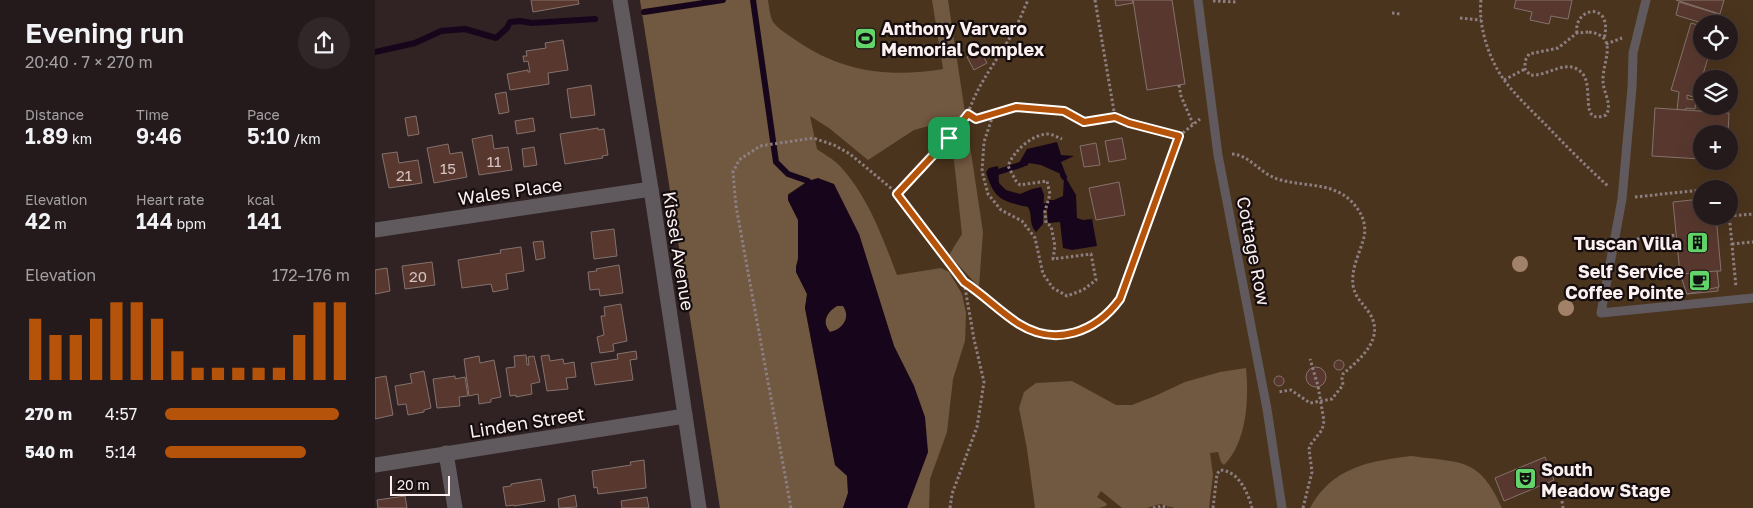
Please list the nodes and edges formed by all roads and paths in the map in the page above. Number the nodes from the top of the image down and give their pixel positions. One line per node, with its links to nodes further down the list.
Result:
1 (620, 0): 26 (street, Kissel Avenue)
2 (1028, 0): 18 (path)
3 (1095, 0): 20 (path)
4 (1197, 0): 21 (lane, Cottage Row)
5 (1205, 0): 8 (path)
6 (1481, 0): 12 (path)
7 (1646, 0): 29 (lane)
8 (1237, 2)
9 (1392, 14): 10 (path)
10 (1400, 14)
11 (1460, 18): 12 (path)
12 (1481, 20): 16 (path)
13 (1577, 33): 14 (path); 14 (path); 15 (path)
14 (1604, 39): 15 (path)
15 (1525, 69): 16 (path)
16 (1505, 80): 29 (path)
17 (1179, 85): 22 (path)
18 (968, 114): 19 (path); 28 (path)
19 (993, 114): 20 (path); 24 (path)
20 (1115, 117): 23 (path)
21 (1213, 118): 22 (path); 25 (lane, Cottage Row)
22 (1193, 124): 23 (path)
23 (1179, 136): 38 (path)
24 (1062, 139)
25 (1219, 155): 42 (lane, Cottage Row); 43 (path)
26 (651, 189): 33 (street, Wales Place); 44 (street, Kissel Avenue)
27 (1693, 191): 29 (path)
28 (897, 194): 38 (path); 50 (path)
29 (1622, 199): 35 (lane)
30 (1753, 214): 31 (path)
31 (1738, 215)
32 (1730, 225): 37 (path)
33 (375, 230)
34 (1676, 235): 35 (path)
35 (1615, 241): 40 (lane)
36 (1753, 242): 37 (path)
37 (1732, 244): 40 (path)
38 (964, 282): 51 (path)
39 (1753, 298): 40 (lane)
40 (1738, 299)
41 (1310, 359): 43 (path)
42 (1265, 395): 43 (path); 56 (lane, Cottage Row)
43 (1322, 400): 57 (path)
44 (685, 416): 45 (street, Linden Street); 49 (street, Kissel Avenue)
45 (446, 454): 46 (street, Linden Street); 48 (street)
46 (375, 465)
47 (1562, 501): 58 (path)
48 (455, 508)
49 (699, 508)
50 (791, 508)
51 (949, 508)
52 (1153, 508): 53 (path)
53 (1168, 508)
54 (1213, 508): 55 (path)
55 (1252, 508)
56 (1282, 508)
57 (1303, 508)
58 (1563, 508)

